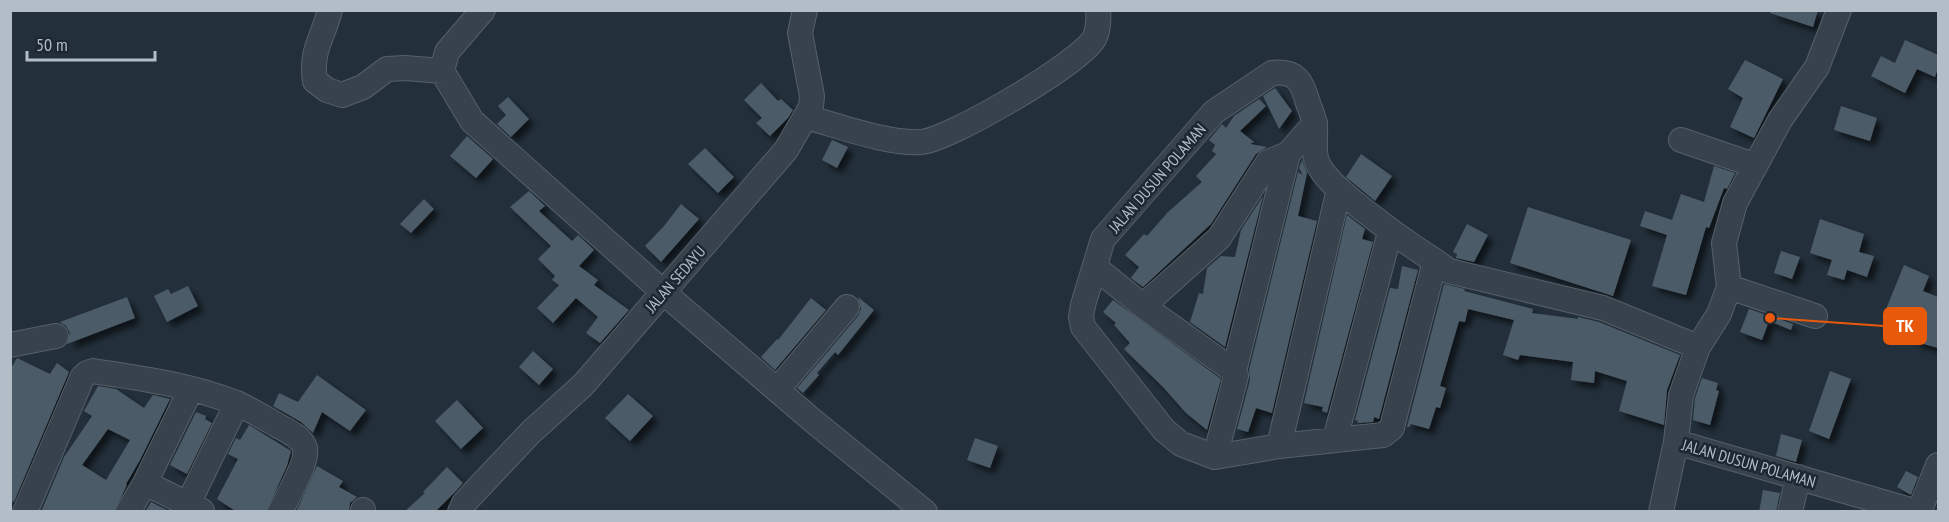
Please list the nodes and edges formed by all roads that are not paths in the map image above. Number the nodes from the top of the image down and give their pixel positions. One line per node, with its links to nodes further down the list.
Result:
1 (330, 10): 6 (street)
2 (483, 10): 6 (street)
3 (804, 10): 7 (street, JALAN SEDAYU)
4 (1098, 10): 7 (street)
5 (1839, 10): 11 (street, JALAN DUSUN POLAMAN)
6 (442, 71): 17 (street)
7 (806, 117): 17 (street, JALAN SEDAYU)
8 (1315, 123): 10 (street); 12 (street, JALAN DUSUN POLAMAN); 15 (street, JALAN DUSUN POLAMAN)
9 (1681, 140): 11 (street)
10 (1288, 154): 18 (street); 24 (street)
11 (1754, 165): 16 (street, JALAN DUSUN POLAMAN)
12 (1339, 189): 13 (street, JALAN DUSUN POLAMAN); 30 (street)
13 (1390, 232): 14 (street, JALAN DUSUN POLAMAN); 28 (street)
14 (1435, 261): 23 (street, JALAN DUSUN POLAMAN); 28 (street)
15 (1096, 268): 18 (street); 31 (street, JALAN DUSUN POLAMAN)
16 (1728, 287): 20 (street); 23 (street, JALAN DUSUN POLAMAN)
17 (663, 292): 26 (street); 39 (street, JALAN SEDAYU)
18 (1143, 306): 24 (street)
19 (847, 307): 26 (street)
20 (1815, 315)
21 (56, 336): 22 (street)
22 (10, 345)
23 (1698, 347): 29 (street, JALAN DUSUN POLAMAN)
24 (1233, 371): 31 (street)
25 (190, 388): 27 (street); 34 (street); 36 (street)
26 (777, 390): 40 (street)
27 (237, 404): 35 (street); 38 (street)
28 (1335, 439): 30 (street)
29 (1676, 442): 33 (street, JALAN DUSUN POLAMAN); 41 (street)
30 (1279, 446): 31 (street)
31 (1215, 457)
32 (1938, 465): 43 (street)
33 (1798, 477): 42 (street); 43 (street, JALAN DUSUN POLAMAN)
34 (145, 483): 35 (street); 37 (street)
35 (195, 508)
36 (25, 512)
37 (128, 512)
38 (280, 512)
39 (460, 512)
40 (925, 512)
41 (1661, 512)
42 (1790, 512)
43 (1918, 512)

